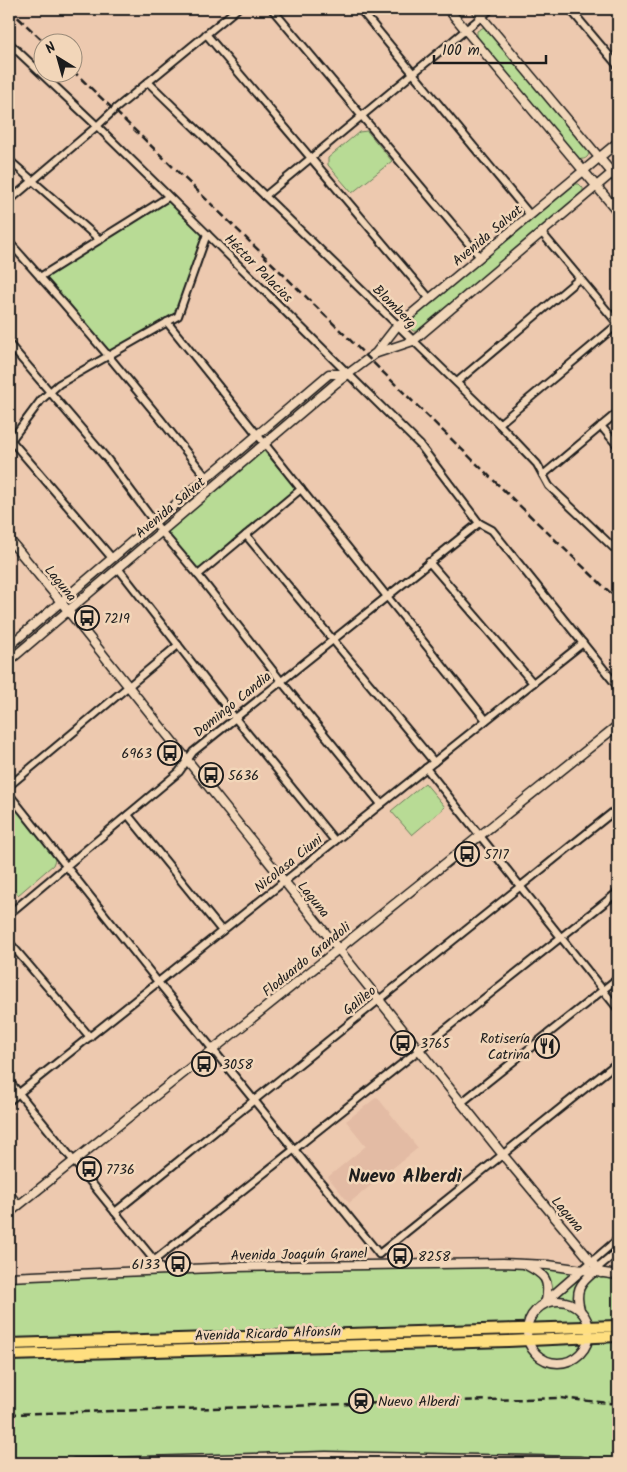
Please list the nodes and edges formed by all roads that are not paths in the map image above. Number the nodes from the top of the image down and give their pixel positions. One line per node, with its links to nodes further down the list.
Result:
1 (237, 9): 10 (street)
2 (272, 9): 15 (street)
3 (360, 9): 13 (street)
4 (448, 9): 9 (street)
5 (476, 9): 8 (street)
6 (492, 9): 8 (street)
7 (570, 9): 12 (street)
8 (482, 17): 9 (street); 18 (street)
9 (466, 30): 13 (street); 21 (street)
10 (206, 34): 14 (street); 19 (street)
11 (9, 44): 16 (street, Héctor Palacios)
12 (618, 66)
13 (413, 73): 15 (street); 30 (street)
14 (148, 82): 16 (street); 26 (street, Blomberg)
15 (362, 116): 19 (street); 35 (street)
16 (97, 126): 24 (street); 27 (street, Héctor Palacios)
17 (618, 142): 18 (street, Avenida Salvat)
18 (599, 157): 21 (street, Avenida Salvat); 22 (street)
19 (311, 158): 26 (street); 38 (street)
20 (9, 160): 24 (street)
21 (583, 171): 25 (street); 30 (street, Avenida Salvat)
22 (615, 171): 23 (street); 25 (street, Avenida Salvat)
23 (618, 180)
24 (32, 182): 28 (street); 33 (street)
25 (597, 187): 29 (street); 31 (street, Avenida Salvat)
26 (265, 196): 41 (street, Blomberg)
27 (168, 197): 32 (street, Héctor Palacios); 33 (street)
28 (9, 201)
29 (618, 212)
30 (530, 215): 35 (street, Avenida Salvat)
31 (542, 233): 37 (street); 42 (street, Avenida Salvat)
32 (207, 234): 39 (street); 46 (street, Héctor Palacios)
33 (100, 240): 36 (street)
34 (9, 242): 36 (street)
35 (480, 257): 38 (street, Avenida Salvat)
36 (40, 277): 45 (street)
37 (580, 278): 40 (street); 47 (street)
38 (430, 299): 41 (street, Avenida Salvat)
39 (167, 322): 45 (street); 52 (street)
40 (618, 324): 50 (street)
41 (398, 326): 42 (street, Blomberg); 44 (street, Avenida Salvat)
42 (412, 341): 44 (street, Avenida Salvat); 47 (street, Blomberg)
43 (9, 344): 48 (street)
44 (376, 353): 46 (street, Avenida Salvat)
45 (108, 356): 48 (street); 57 (street)
46 (349, 374): 52 (street, Avenida Salvat); 54 (street, Avenida Salvat); 60 (street, Héctor Palacios)
47 (457, 382): 50 (street, Blomberg)
48 (50, 392): 53 (street); 59 (street)
49 (618, 412): 51 (street)
50 (499, 424): 56 (street, Blomberg)
51 (601, 426): 55 (street); 56 (street)
52 (257, 435): 54 (street); 57 (street, Avenida Salvat)
53 (9, 440): 65 (street)
54 (264, 444): 58 (street); 61 (street, Avenida Salvat)
55 (618, 446)
56 (543, 474): 64 (street, Blomberg)
57 (207, 478): 59 (street, Avenida Salvat)
58 (301, 489): 62 (street); 69 (street)
59 (154, 522): 61 (street); 65 (street, Avenida Salvat)
60 (479, 523): 66 (street, Domingo Candia); 73 (street, Héctor Palacios)
61 (161, 531): 67 (street, Avenida Salvat); 68 (street)
62 (246, 535): 68 (street); 72 (street)
63 (9, 539): 70 (street, Laguna)
64 (618, 552)
65 (112, 558): 70 (street, Avenida Salvat)
66 (430, 562): 69 (street, Domingo Candia); 78 (street)
67 (118, 568): 71 (street, Avenida Salvat); 75 (street)
68 (198, 575): 77 (street)
69 (387, 596): 72 (street, Domingo Candia); 82 (street)
70 (61, 602): 71 (street, Laguna); 74 (street, Avenida Salvat)
71 (68, 611): 76 (street, Avenida Salvat); 79 (street, Laguna)
72 (333, 640): 77 (street, Domingo Candia); 85 (street)
73 (583, 643): 78 (street, Nicolasa Ciuni); 80 (street, Héctor Palacios)
74 (9, 646)
75 (178, 646): 79 (street); 81 (street)
76 (9, 661)
77 (281, 681): 81 (street, Domingo Candia); 89 (street)
78 (532, 684): 82 (street, Nicolasa Ciuni)
79 (128, 686): 84 (street, Laguna); 87 (street)
80 (618, 687)
81 (235, 718): 84 (street, Domingo Candia); 93 (street)
82 (486, 720): 85 (street, Nicolasa Ciuni)
83 (618, 725): 92 (street, Floduardo Grandoli)
84 (187, 760): 91 (street, Domingo Candia); 95 (street, Laguna)
85 (434, 762): 86 (street, Nicolasa Ciuni)
86 (426, 768): 89 (street, Nicolasa Ciuni); 92 (street)
87 (9, 786)
88 (9, 794): 94 (street)
89 (381, 804): 93 (street, Nicolasa Ciuni)
90 (618, 808): 96 (street, Galileo)
91 (128, 814): 94 (street, Domingo Candia); 99 (street)
92 (480, 836): 96 (street); 102 (street, Floduardo Grandoli)
93 (335, 841): 95 (street, Nicolasa Ciuni)
94 (66, 866): 98 (street, Domingo Candia); 104 (street)
95 (284, 882): 99 (street, Nicolasa Ciuni); 102 (street, Laguna)
96 (520, 886): 100 (street); 106 (street, Galileo)
97 (618, 892): 100 (street)
98 (9, 914)
99 (222, 931): 104 (street, Nicolasa Ciuni)
100 (561, 937): 105 (street); 110 (street)
101 (9, 942): 108 (street)
102 (339, 950): 106 (street, Laguna); 109 (street, Floduardo Grandoli)
103 (618, 978): 105 (street)
104 (158, 982): 108 (street, Nicolasa Ciuni); 109 (street)
105 (603, 990): 107 (street); 116 (street)
106 (379, 1000): 110 (street, Laguna); 114 (street, Galileo)
107 (618, 1009)
108 (90, 1036): 113 (street, Nicolasa Ciuni)
109 (213, 1050): 114 (street); 119 (street, Floduardo Grandoli)
110 (419, 1050): 116 (street, Laguna); 117 (street)
111 (618, 1062): 118 (street)
112 (9, 1081): 113 (street)
113 (19, 1093): 115 (street, Nicolasa Ciuni); 119 (street)
114 (254, 1100): 117 (street); 122 (street, Galileo)
115 (9, 1101)
116 (461, 1103): 118 (street, Laguna)
117 (294, 1149): 126 (street); 127 (street)
118 (503, 1155): 126 (street); 128 (street, Laguna)
119 (73, 1161): 121 (street, Floduardo Grandoli); 122 (street)
120 (9, 1194): 121 (street)
121 (18, 1205): 123 (street, Floduardo Grandoli)
122 (116, 1212): 127 (street)
123 (9, 1213)
124 (618, 1239): 128 (street)
125 (618, 1251): 134 (street)
126 (379, 1254): 130 (street)
127 (154, 1260): 131 (street); 133 (street)
128 (591, 1261): 132 (street); 134 (street, Laguna)
129 (524, 1264): 130 (street, Avenida Joaquín Granel); 132 (street, Avenida Joaquín Granel); 137 (street)
130 (377, 1265): 131 (street, Avenida Joaquín Granel)
131 (162, 1270): 133 (street, Avenida Joaquín Granel)
132 (582, 1270): 134 (street, Avenida Joaquín Granel); 137 (street)
133 (141, 1271): 135 (street, Avenida Joaquín Granel)
134 (598, 1271): 136 (street, Avenida Joaquín Granel); 138 (street)
135 (9, 1276)
136 (618, 1276)
137 (544, 1304): 138 (street); 140 (street)
138 (580, 1310): 141 (street)
139 (618, 1326): 141 (highway, Avenida Ricardo Alfonsín)
140 (527, 1328): 141 (highway, Avenida Ricardo Alfonsín); 143 (street); 144 (highway, Avenida Ricardo Alfonsín)
141 (588, 1332): 142 (highway, Avenida Ricardo Alfonsín); 143 (highway, Avenida Ricardo Alfonsín); 143 (street)
142 (618, 1336)
143 (527, 1340): 145 (highway, Avenida Ricardo Alfonsín)
144 (9, 1344)
145 (9, 1355)
146 (353, 1459): 147 (street); 148 (street); 152 (street)
147 (272, 1460): 151 (street)
148 (510, 1461): 149 (street)
149 (578, 1462): 153 (street)
150 (74, 1463): 151 (street)
151 (115, 1463)
152 (344, 1463)
153 (594, 1463)

